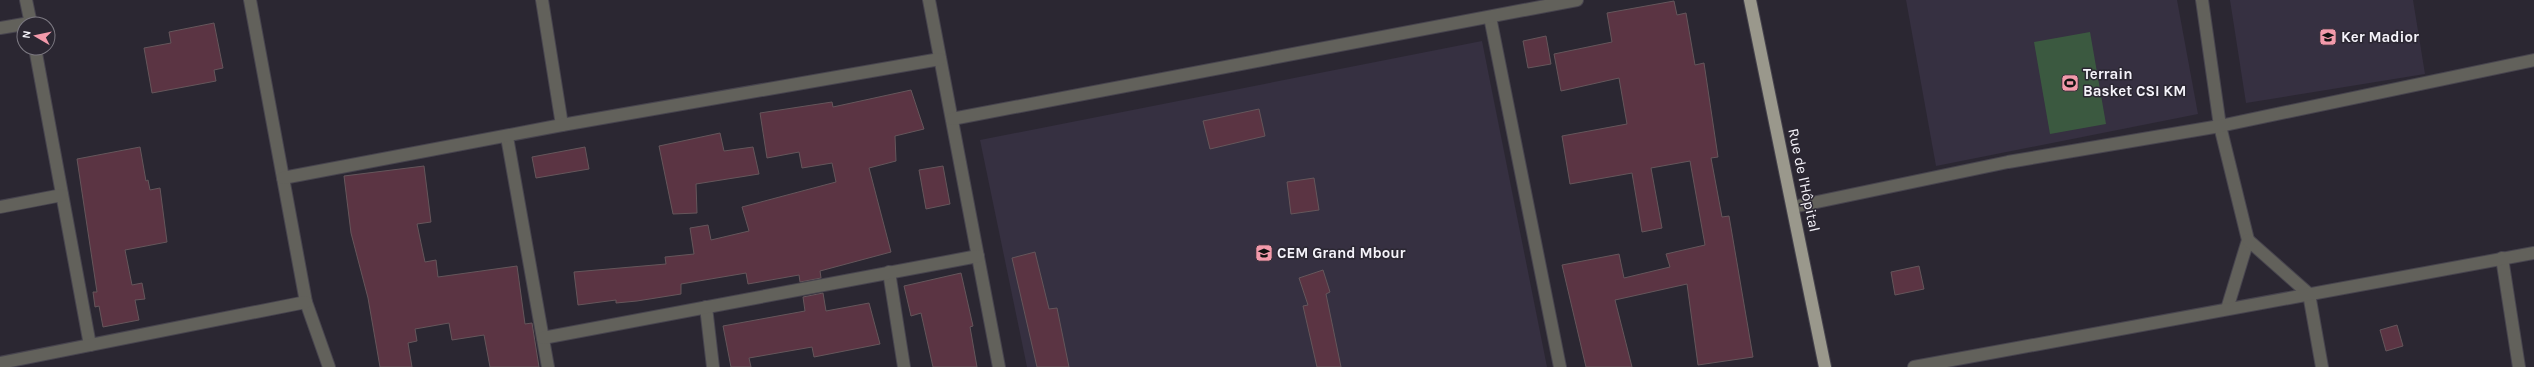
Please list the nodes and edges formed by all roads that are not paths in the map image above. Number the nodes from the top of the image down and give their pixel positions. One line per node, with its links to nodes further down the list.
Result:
1 (26, 0): 8 (street)
2 (250, 0): 19 (street)
3 (542, 0): 16 (street)
4 (929, 0): 13 (street)
5 (1577, 0): 9 (street)
6 (1750, 0): 22 (main road, Rue de l'Hôpital)
7 (2202, 0): 17 (street)
8 (27, 16)
9 (1490, 17): 15 (street); 40 (street)
10 (16, 26): 11 (street)
11 (0, 28)
12 (36, 56): 20 (street)
13 (940, 59): 15 (street); 16 (street)
14 (2534, 60): 17 (street)
15 (952, 119): 25 (street)
16 (562, 125): 18 (street)
17 (2220, 126): 22 (street); 23 (street)
18 (507, 137): 19 (street); 32 (street)
19 (284, 178): 29 (street)
20 (62, 195): 21 (street); 33 (street)
21 (0, 207)
22 (1794, 207): 41 (main road, Rue de l'Hôpital)
23 (2248, 240): 28 (street); 31 (street)
24 (2534, 253): 26 (street)
25 (978, 256): 27 (street); 39 (street)
26 (2502, 258): 28 (street); 44 (street)
27 (889, 272): 30 (street); 38 (street)
28 (2309, 294): 31 (street); 43 (street)
29 (306, 302): 33 (street); 35 (street)
30 (706, 307): 32 (street); 37 (street)
31 (2227, 309): 42 (street)
32 (543, 338): 36 (street)
33 (90, 345): 34 (street)
34 (0, 363)
35 (329, 367)
36 (548, 367)
37 (713, 367)
38 (904, 367)
39 (999, 367)
40 (1560, 367)
41 (1825, 367)
42 (1914, 367)
43 (2322, 367)
44 (2519, 367)

